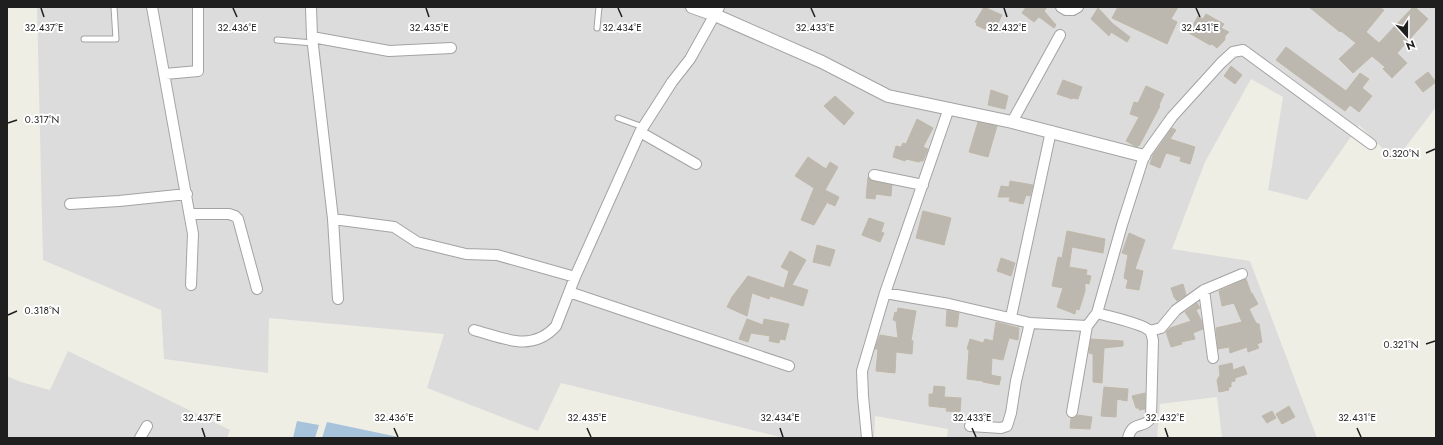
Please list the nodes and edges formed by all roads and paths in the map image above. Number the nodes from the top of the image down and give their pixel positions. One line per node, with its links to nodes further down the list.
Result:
1 (114, 7): 12 (lane)
2 (152, 7): 16 (street)
3 (198, 7): 16 (street)
4 (311, 7): 14 (street)
5 (599, 7): 10 (lane)
6 (692, 7): 9 (street)
7 (1061, 7): 8 (street)
8 (1078, 7)
9 (717, 11): 17 (street); 20 (street)
10 (597, 28)
11 (1060, 35): 19 (street)
12 (84, 39)
13 (277, 40): 14 (lane)
14 (312, 40): 15 (street); 30 (street)
15 (451, 48)
16 (164, 74): 27 (street)
17 (949, 108): 19 (street); 26 (street)
18 (618, 118): 20 (lane)
19 (1012, 122): 21 (street)
20 (641, 130): 24 (street); 32 (street)
21 (1051, 131): 23 (street); 40 (street)
22 (1371, 144): 23 (street)
23 (1144, 156): 39 (street)
24 (696, 164)
25 (874, 175): 26 (street)
26 (922, 185): 37 (street)
27 (187, 194): 28 (street); 29 (street)
28 (70, 204)
29 (190, 214): 33 (street); 34 (street)
30 (333, 219): 32 (street); 38 (street)
31 (1242, 274): 35 (street)
32 (575, 278): 36 (street)
33 (191, 285)
34 (257, 289)
35 (1204, 290): 44 (street); 45 (street)
36 (570, 292): 43 (street); 46 (street)
37 (885, 293): 40 (street); 51 (street)
38 (338, 299)
39 (1097, 313): 42 (street); 44 (street)
40 (1011, 317): 41 (street)
41 (1030, 323): 42 (street); 49 (street)
42 (1087, 326): 47 (street)
43 (474, 330)
44 (1150, 331): 52 (street)
45 (1213, 358)
46 (789, 366)
47 (1072, 412)
48 (147, 426): 50 (street)
49 (970, 426)
50 (140, 438)
51 (867, 438)
52 (1128, 438)

